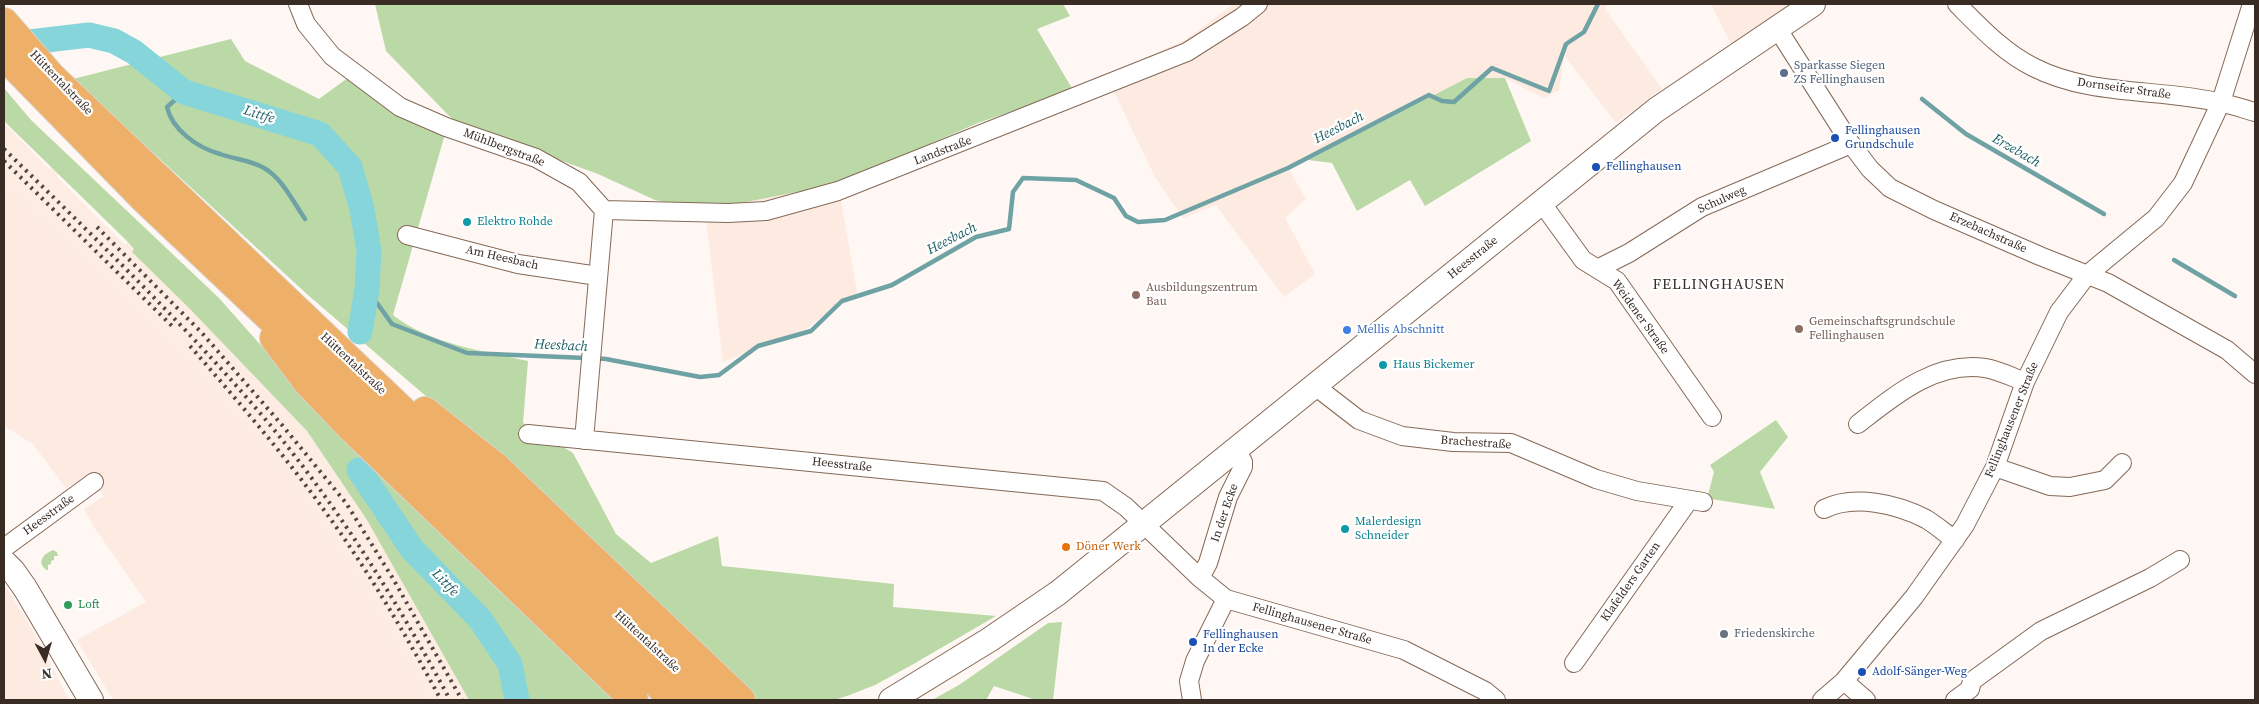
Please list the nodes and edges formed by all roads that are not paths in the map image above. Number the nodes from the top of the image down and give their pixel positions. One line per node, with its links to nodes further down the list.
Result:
1 (298, 4): 14 (street, Mühlbergstraße)
2 (1258, 4): 14 (street, Landstraße)
3 (1813, 4): 7 (main road, Heesstraße)
4 (1957, 4): 10 (street, Dornseifer Straße)
5 (2252, 4): 10 (street, Fellinghausener Straße)
6 (4, 22): 9 (highway, Hüttentalstraße)
7 (1777, 28): 12 (street, Erzebachstraße); 13 (main road, Heesstraße)
8 (4, 56): 9 (highway, Hüttentalstraße)
9 (44, 84): 19 (highway, Hüttentalstraße); 23 (highway, Hüttentalstraße)
10 (2221, 102): 11 (street, Dornseifer Straße); 17 (street, Fellinghausener Straße)
11 (2255, 112)
12 (1851, 144): 16 (street, Schulweg); 17 (street, Erzebachstraße)
13 (1541, 202): 16 (street, Weidener Straße); 22 (main road, Heesstraße)
14 (604, 210): 18 (street)
15 (407, 234): 18 (street, Am Heesbach)
16 (1599, 268): 24 (street, Weidener Straße)
17 (2087, 275): 20 (street, Erzebachstraße); 21 (street, Fellinghausener Straße)
18 (598, 276): 27 (street)
19 (231, 281): 44 (highway); 45 (highway, Hüttentalstraße)
20 (2255, 374)
21 (2025, 382): 25 (street); 30 (street, Fellinghausener Straße)
22 (1315, 386): 28 (main road, Heesstraße); 32 (street, Brachestraße)
23 (381, 390): 46 (highway, Hüttentalstraße); 47 (highway)
24 (1712, 417)
25 (1858, 424)
26 (528, 434): 27 (street, Heesstraße)
27 (584, 440): 34 (street, Heesstraße)
28 (1236, 449): 34 (main road, Heesstraße); 39 (street, In der Ecke)
29 (2122, 463): 30 (street)
30 (1995, 468): 35 (street, Fellinghausener Straße)
31 (94, 482): 36 (street, Heesstraße)
32 (1696, 501): 41 (street, Klafelders Garten)
33 (1824, 509): 35 (street)
34 (1143, 525): 39 (street, Fellinghausener Straße); 48 (main road, Heesstraße)
35 (1955, 540): 42 (street, Fellinghausener Straße)
36 (4, 548)
37 (2180, 560): 53 (street)
38 (4, 562): 43 (main road)
39 (1200, 578): 40 (street, Fellinghausener Straße)
40 (1226, 599): 49 (street); 50 (street, Fellinghausener Straße)
41 (1574, 663)
42 (1844, 681): 51 (street, Fellinghausener Straße); 52 (street)
43 (91, 700)
44 (634, 700)
45 (674, 700)
46 (707, 700)
47 (741, 700)
48 (891, 700)
49 (1192, 700)
50 (1496, 700)
51 (1822, 700)
52 (1866, 700)
53 (1955, 700)

